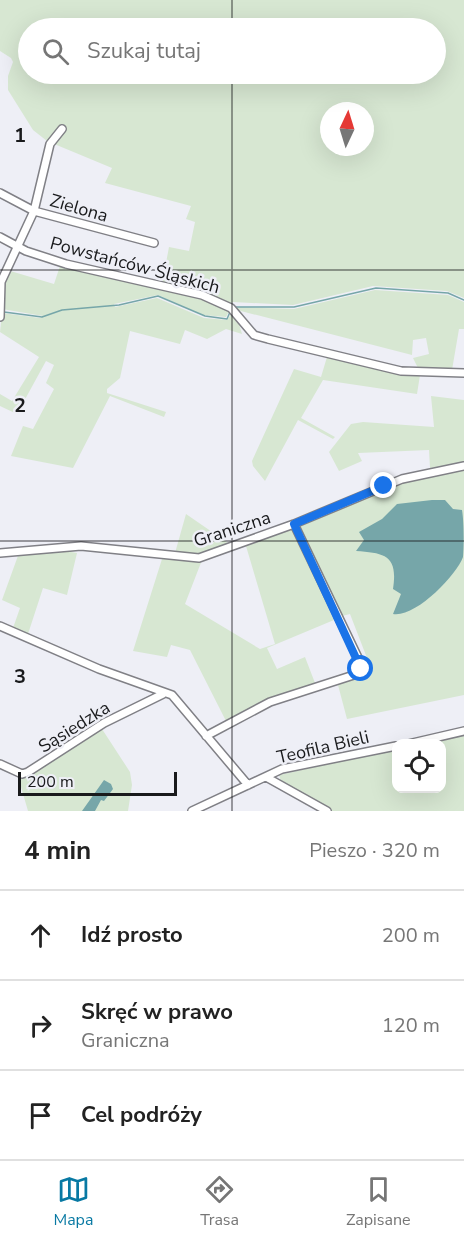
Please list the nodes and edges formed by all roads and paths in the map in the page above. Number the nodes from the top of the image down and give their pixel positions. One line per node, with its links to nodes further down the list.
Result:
1 (62, 129): 3 (street)
2 (0, 193): 3 (street, Zielona)
3 (34, 211): 5 (street, Zielona); 6 (street)
4 (0, 237): 6 (street, Powstańców Śląskich)
5 (154, 243)
6 (17, 246): 7 (street); 8 (street, Powstańców Śląskich)
7 (0, 317)
8 (464, 373)
9 (464, 466): 10 (street, Graniczna)
10 (294, 524): 11 (street, Graniczna); 15 (street)
11 (0, 553)
12 (0, 626): 13 (street, Sąsiedzka)
13 (163, 693): 15 (street, Sąsiedzka); 18 (street, Sąsiedzka)
14 (464, 731): 16 (street)
15 (206, 736): 21 (street, Sąsiedzka)
16 (430, 739)
17 (392, 747): 19 (street, Teofila Bieli)
18 (0, 764)
19 (274, 773): 20 (street, Teofila Bieli); 22 (street)
20 (266, 777): 21 (street, Teofila Bieli); 22 (street)
21 (248, 785): 23 (street, Teofila Bieli)
22 (281, 785): 24 (street)
23 (192, 811)
24 (327, 811)

